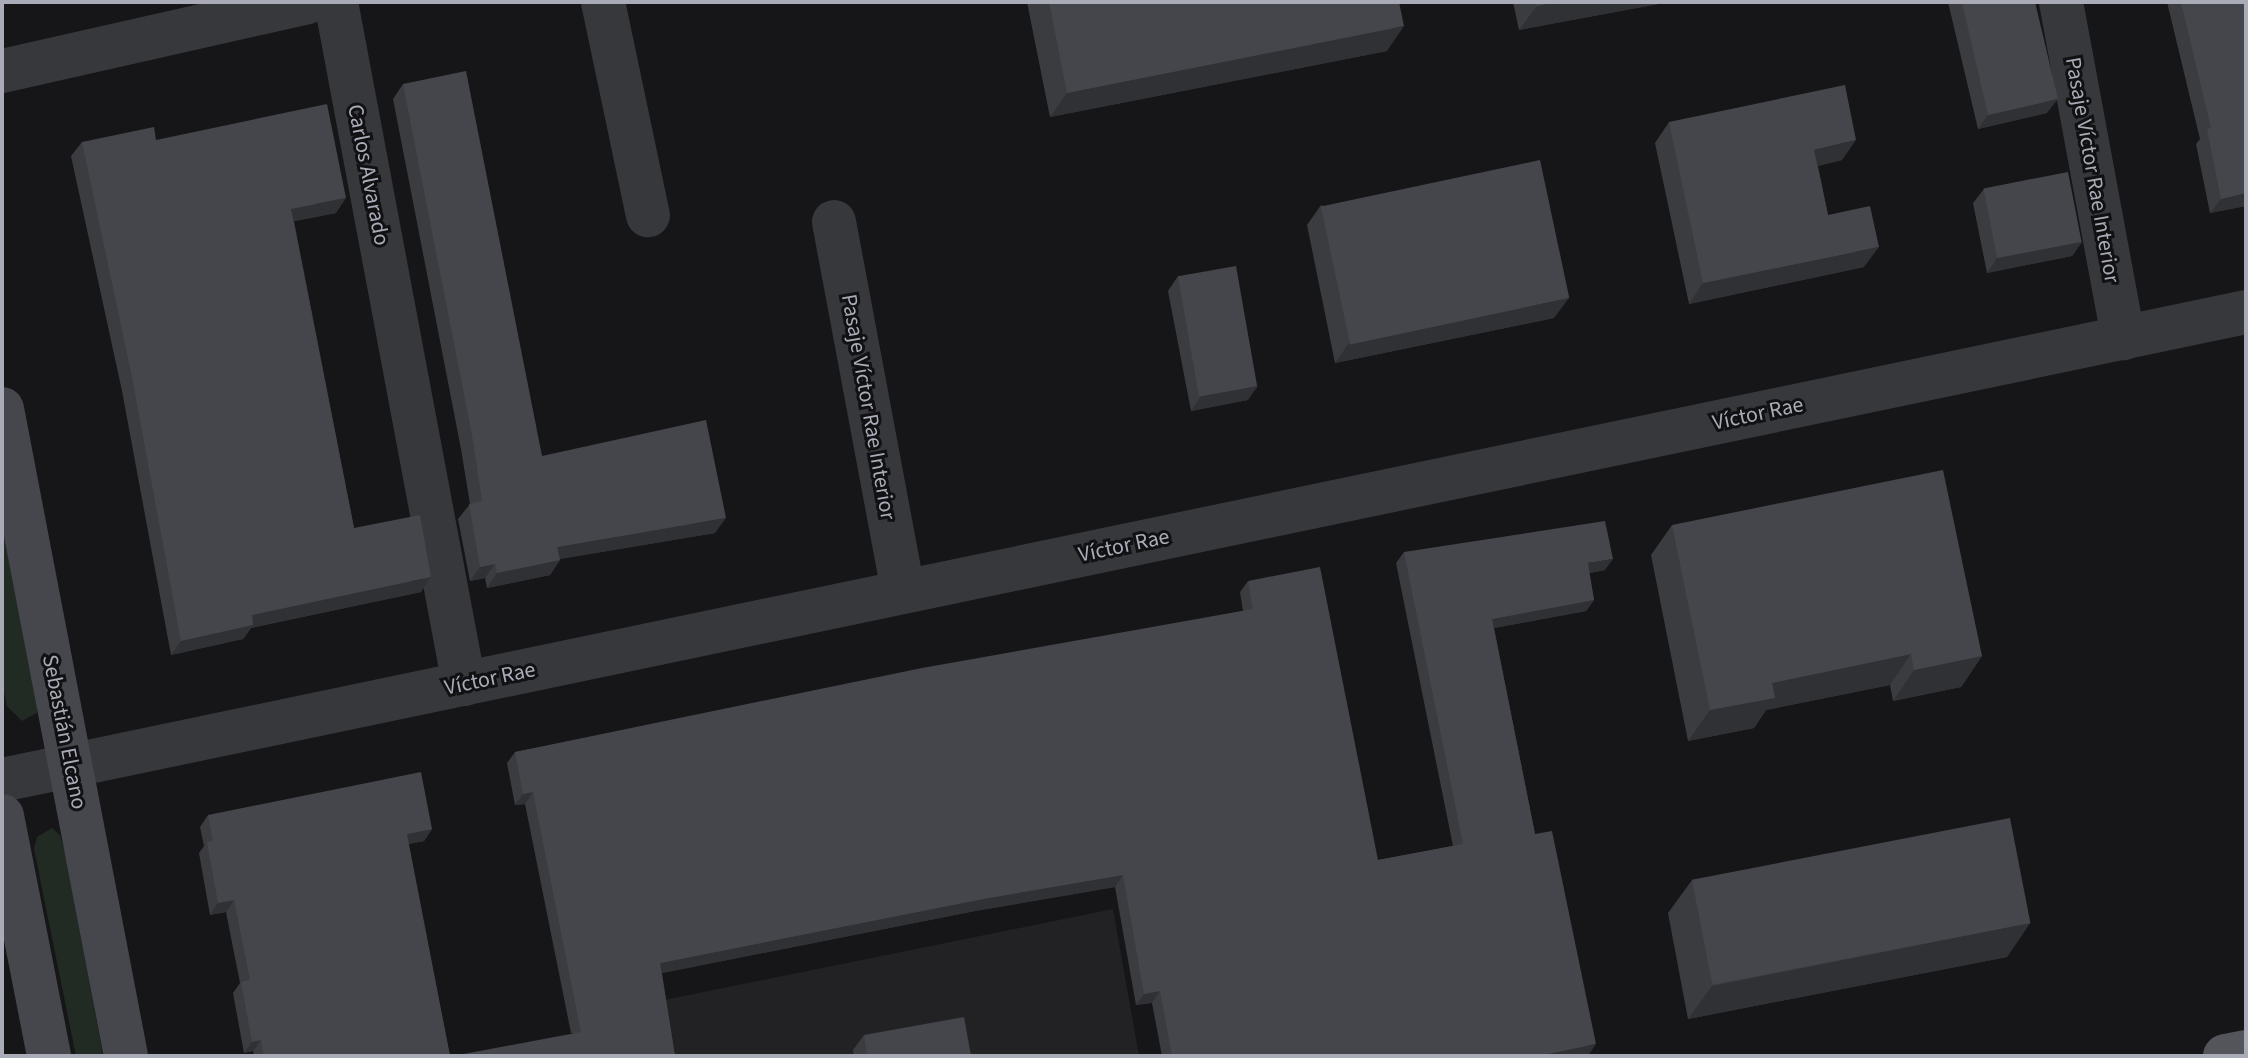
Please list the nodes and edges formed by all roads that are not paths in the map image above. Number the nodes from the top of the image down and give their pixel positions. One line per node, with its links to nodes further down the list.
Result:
1 (307, 2): 5 (street)
2 (336, 2): 12 (street, Carlos Alvarado)
3 (603, 2): 6 (street)
4 (2061, 2): 9 (street, Pasaje Víctor Rae Interior)
5 (2, 71)
6 (648, 215)
7 (834, 222): 11 (street, Pasaje Víctor Rae Interior)
8 (2246, 312): 9 (street, Víctor Rae)
9 (2123, 338): 11 (street, Víctor Rae)
10 (2, 409): 13 (street, Sebastián Elcano)
11 (903, 592): 12 (street, Víctor Rae)
12 (464, 684): 13 (street, Víctor Rae)
13 (71, 766): 14 (street, Víctor Rae); 18 (street, Sebastián Elcano)
14 (2, 780)
15 (2, 816): 17 (street)
16 (2246, 1052): 19 (main road)
17 (49, 1056)
18 (126, 1056)
19 (2225, 1056)

